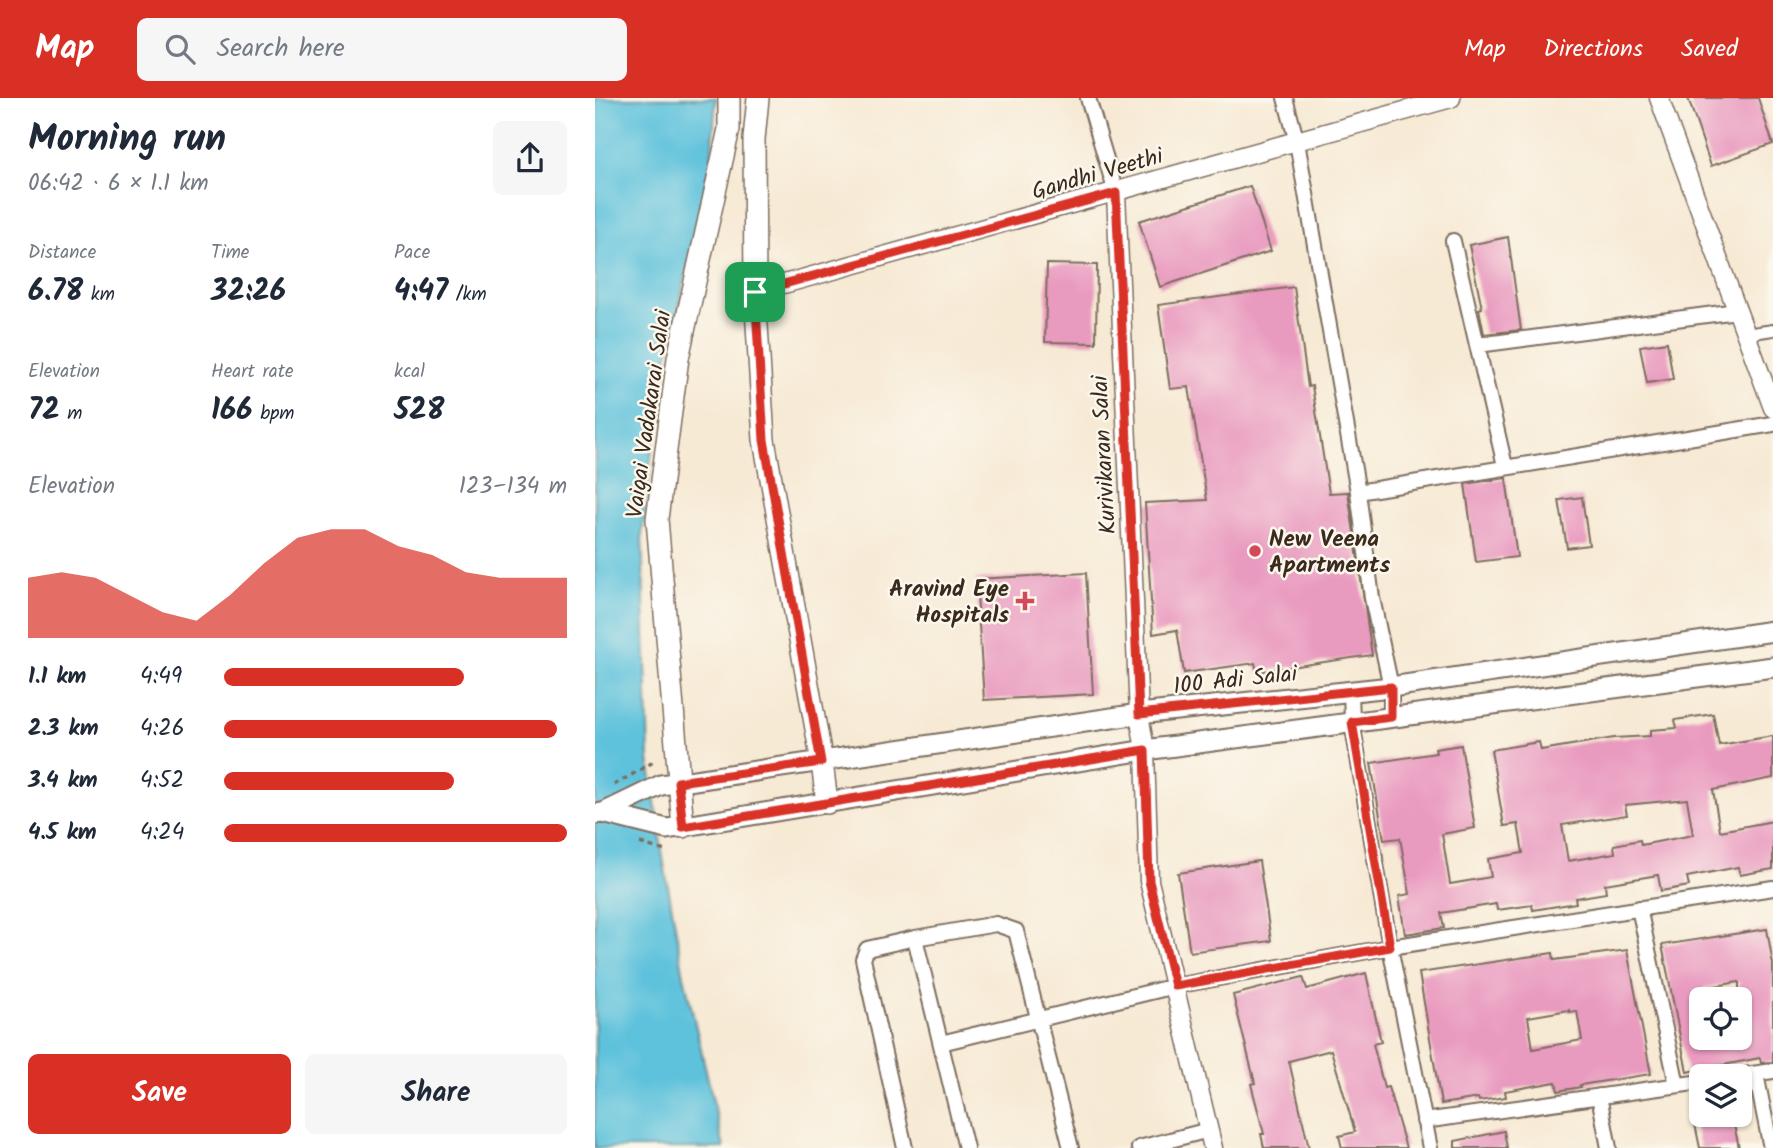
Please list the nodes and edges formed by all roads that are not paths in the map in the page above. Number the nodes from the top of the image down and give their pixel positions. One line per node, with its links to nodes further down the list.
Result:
1 (729, 98): 28 (main road, Vaigai Vadakarai Salai)
2 (758, 98): 10 (main road)
3 (1088, 98): 8 (street)
4 (1285, 98): 7 (street)
5 (1659, 98): 11 (street)
6 (1440, 100): 7 (street, Gandhi Veethi)
7 (1297, 142): 8 (street, Gandhi Veethi); 18 (street)
8 (1116, 193): 10 (street, Gandhi Veethi); 23 (street, Kurivikaran Salai)
9 (1453, 241): 14 (street)
10 (755, 292): 27 (main road)
11 (1737, 311): 13 (street); 14 (street)
12 (1773, 330): 13 (street)
13 (1746, 334): 15 (street)
14 (1478, 345): 17 (street)
15 (1773, 408)
16 (1773, 424): 17 (street)
17 (1505, 466): 18 (street)
18 (1358, 492): 21 (street)
19 (1773, 631): 21 (main road, 100 Adi Salai)
20 (1773, 667): 24 (main road)
21 (1391, 687): 22 (main road, 100 Adi Salai); 24 (street)
22 (1350, 691): 23 (main road, 100 Adi Salai); 25 (street)
23 (1139, 714): 26 (street, Kurivikaran Salai); 27 (main road, 100 Adi Salai)
24 (1391, 717): 25 (main road)
25 (1352, 722): 26 (main road); 35 (street)
26 (1145, 750): 29 (main road); 36 (street, Kurivikaran Salai)
27 (821, 762): 28 (main road, 100 Adi Salai); 29 (main road)
28 (669, 784): 30 (main road, 100 Adi Salai); 31 (main road, Vaigai Vadakarai Salai)
29 (827, 803): 31 (main road)
30 (599, 813): 31 (main road)
31 (675, 828)
32 (1773, 888): 33 (street)
33 (1639, 908): 35 (street); 43 (street)
34 (915, 938): 37 (street); 38 (street); 47 (street)
35 (1390, 947): 36 (street); 45 (street)
36 (1175, 986): 37 (street); 46 (street, Kurivikaran Salai)
37 (1038, 1018): 38 (street); 49 (street)
38 (941, 1043): 48 (street)
39 (1773, 1071): 41 (street)
40 (1752, 1074): 41 (street)
41 (1756, 1074): 54 (street)
42 (1689, 1084): 43 (street)
43 (1677, 1085): 44 (street)
44 (1599, 1096): 45 (street); 53 (street)
45 (1424, 1121): 52 (street)
46 (1209, 1130): 50 (street); 51 (street, Kurivikaran Salai)
47 (905, 1148)
48 (966, 1148)
49 (1071, 1148)
50 (1139, 1148)
51 (1213, 1148)
52 (1430, 1148)
53 (1609, 1148)
54 (1771, 1148)

